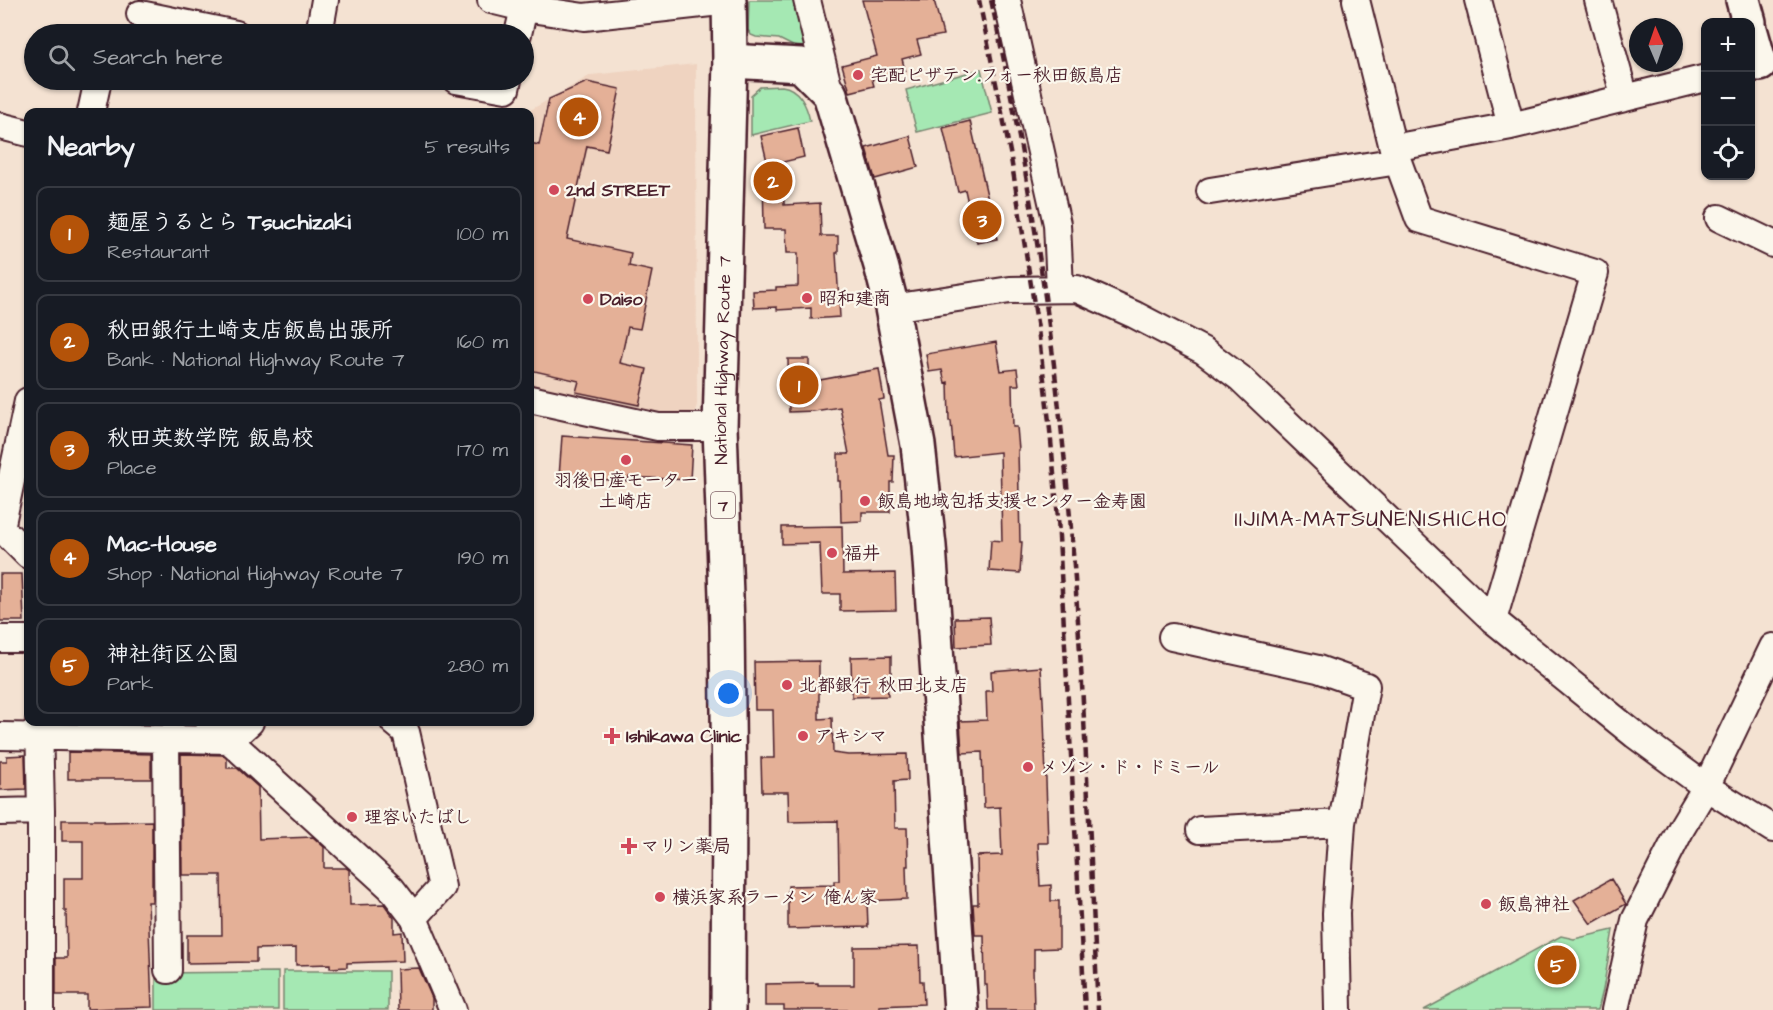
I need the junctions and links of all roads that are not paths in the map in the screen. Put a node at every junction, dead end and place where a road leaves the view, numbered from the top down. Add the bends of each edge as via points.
1 (325, 0) edge
2 (492, 0) edge
3 (807, 0) edge
4 (1007, 0) edge
5 (1356, 0) edge
6 (1478, 0) edge
7 (1598, 0) edge
8 (1743, 0) edge
9 (729, 1) edge
10 (525, 4) edge
11 (140, 14) dead end
12 (1748, 18) edge
13 (188, 24) edge
14 (321, 24) edge
15 (520, 24) edge
16 (1755, 45) edge
17 (730, 61) junction
18 (1761, 65) edge
19 (1701, 79) edge
20 (96, 90) edge
21 (830, 94) junction
22 (1625, 99) junction
23 (92, 108) edge
24 (0, 126) edge
25 (1511, 126) junction
26 (24, 132) edge
27 (1395, 154) junction
28 (1210, 191) dead end
29 (1719, 218) dead end
30 (1773, 244) edge
31 (1060, 288) junction
32 (892, 308) junction
33 (534, 400) edge
34 (24, 419) edge
35 (720, 427) junction
36 (0, 528) edge
37 (24, 551) edge
38 (1493, 620) junction
39 (1172, 637) dead end
40 (0, 639) edge
41 (24, 639) edge
42 (1773, 647) edge
43 (213, 726) edge
44 (245, 726) edge
45 (399, 726) edge
46 (39, 729) edge
47 (0, 736) edge
48 (166, 739) junction
49 (230, 741) junction
50 (1706, 787) junction
51 (41, 811) junction
52 (0, 812) edge
53 (1342, 823) junction
54 (1773, 829) edge
55 (1200, 830) dead end
56 (414, 918) junction
57 (168, 970) dead end
58 (41, 1010) edge
59 (453, 1010) edge
60 (728, 1010) edge
61 (961, 1010) edge
62 (1338, 1010) edge
63 (1615, 1010) edge

1 - 14 street
2 - 10 street
3 - 21 street
4 - 31 street via 1057,224
5 - 27 street
6 - 25 street
7 - 22 street
8 - 12 main road
9 - 10 street via 584,17
9 - 17 main road, National Highway Route 7 / 7
10 - 15 street
11 - 13 street
16 - 18 main road
17 - 21 main road via 801,65
17 - 35 main road, National Highway Route 7 / 7
19 - 22 street
20 - 23 street
21 - 32 main road
22 - 25 street
24 - 26 street
25 - 27 street
27 - 28 street
27 - 38 street via 1419,219 1595,273
29 - 30 street
31 - 32 street via 1010,290
31 - 38 street via 1077,289 1135,315 1204,351 1240,378
32 - 61 main road via 918,445 929,546
33 - 35 street via 658,427
34 - 36 street
35 - 60 main road, National Highway Route 7 / 7 via 727,625
36 - 37 street
38 - 50 street
39 - 53 street via 1318,669 1366,686
40 - 41 street
42 - 50 street
43 - 49 street
44 - 49 street
45 - 56 street via 406,732 442,887
46 - 47 street
46 - 48 street
46 - 51 street
48 - 49 street
48 - 57 street
49 - 56 street via 391,888
50 - 54 street
50 - 63 street via 1635,920
51 - 52 street
51 - 58 street
53 - 55 street
53 - 62 street via 1336,914
56 - 59 street

